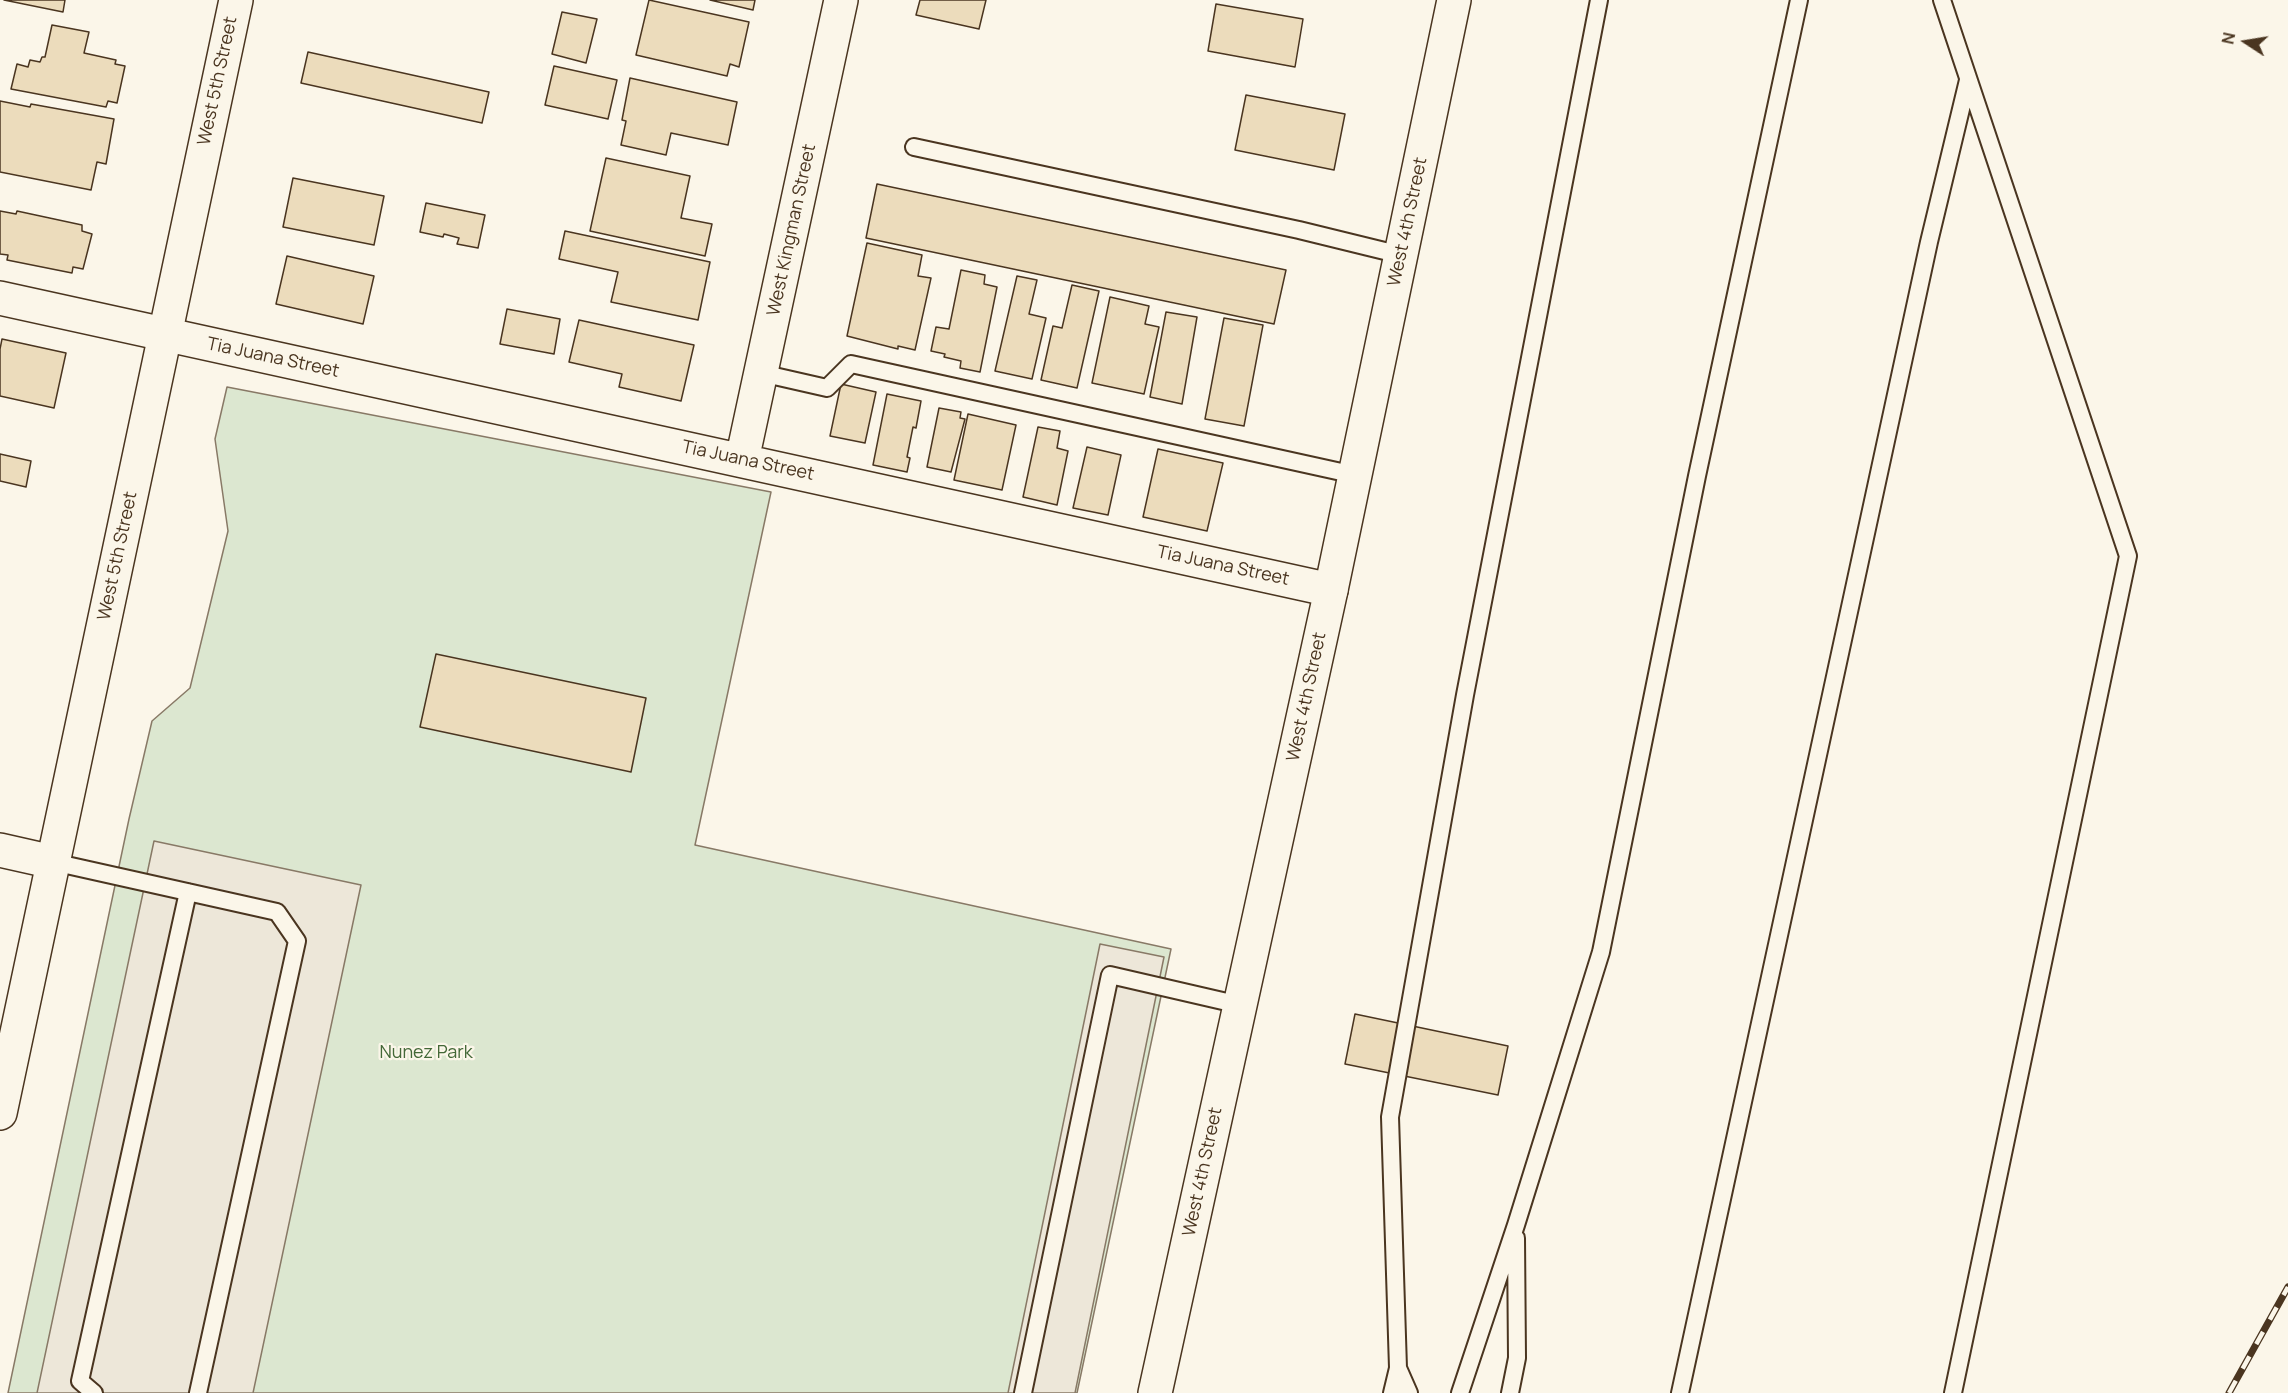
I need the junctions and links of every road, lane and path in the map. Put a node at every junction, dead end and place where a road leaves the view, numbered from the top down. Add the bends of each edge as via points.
1 (236, 0) edge
2 (842, 0) edge
3 (1455, 0) edge
4 (1599, 0) edge
5 (1799, 0) edge
6 (1942, 0) edge
7 (1968, 79) junction
8 (914, 147) dead end
9 (1401, 255) junction
10 (0, 298) edge
11 (165, 335) junction
12 (761, 373) junction
13 (742, 460) junction
14 (1355, 475) junction
15 (1331, 590) junction
16 (0, 850) edge
17 (53, 862) junction
18 (188, 892) junction
19 (1240, 1005) junction
20 (0, 1113) edge
21 (1516, 1225) junction
22 (1398, 1368) junction
23 (94, 1393) edge
24 (198, 1393) edge
25 (1023, 1393) edge
26 (1155, 1393) edge
27 (1392, 1393) edge
28 (1409, 1393) edge
29 (1460, 1393) edge
30 (1510, 1393) edge
31 (1680, 1393) edge
32 (1953, 1393) edge

1 - 11 street, West 5th Street
2 - 12 street, West Kingman Street
3 - 9 street, West 4th Street
4 - 22 lane via 1465,695 1390,1117
5 - 21 lane via 1601,951
6 - 7 lane
7 - 31 lane
7 - 32 lane via 2128,555
8 - 9 lane
9 - 14 street, West 4th Street
10 - 11 street, Tia Juana Street
11 - 13 street, Tia Juana Street
11 - 17 street, West 5th Street
12 - 13 street, West Kingman Street
12 - 14 lane via 827,388 851,364
13 - 15 street, Tia Juana Street
14 - 15 street, West 4th Street
15 - 19 street, West 4th Street
16 - 17 street
17 - 18 lane
17 - 20 street, West 5th Street
18 - 23 lane via 80,1381
18 - 24 lane via 277,912 297,941
19 - 25 lane via 1110,975
19 - 26 street, West 4th Street
21 - 29 lane
21 - 30 lane via 1517,1358
22 - 27 lane
22 - 28 lane

